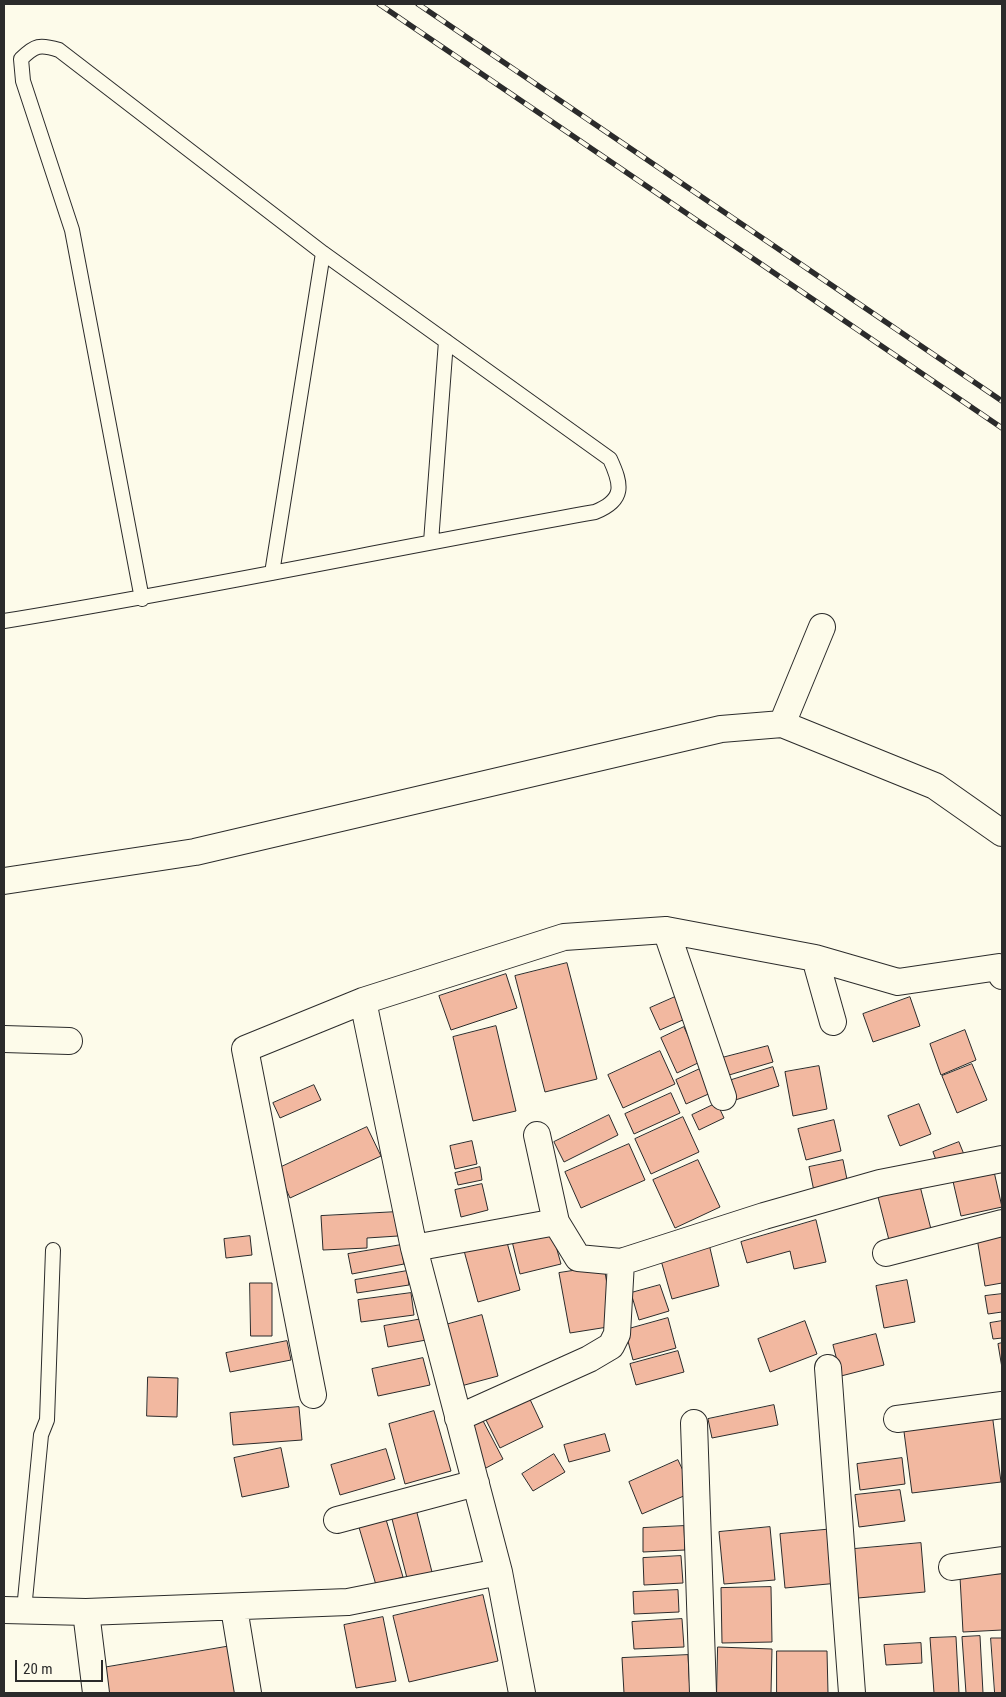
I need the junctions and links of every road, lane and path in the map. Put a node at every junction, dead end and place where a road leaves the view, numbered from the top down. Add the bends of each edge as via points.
1 (323, 253) junction
2 (446, 341) junction
3 (431, 542) junction
4 (272, 573) junction
5 (142, 599) junction
6 (4, 621) edge
7 (822, 627) dead end
8 (782, 724) junction
9 (1002, 833) edge
10 (4, 881) edge
11 (666, 930) junction
12 (815, 958) junction
13 (1002, 976) edge
14 (363, 1001) junction
15 (833, 1022) dead end
16 (4, 1039) edge
17 (69, 1041) dead end
18 (723, 1097) dead end
19 (537, 1135) dead end
20 (1002, 1159) edge
21 (556, 1222) junction
22 (1002, 1223) edge
23 (414, 1248) junction
24 (53, 1250) dead end
25 (886, 1253) dead end
26 (621, 1262) junction
27 (828, 1368) dead end
28 (313, 1395) dead end
29 (1002, 1405) edge
30 (458, 1418) junction
31 (897, 1420) dead end
32 (694, 1423) dead end
33 (476, 1484) junction
34 (337, 1520) dead end
35 (1002, 1560) edge
36 (952, 1567) dead end
37 (499, 1572) junction
38 (234, 1608) junction
39 (14, 1610) edge
40 (86, 1612) junction
41 (96, 1693) edge
42 (248, 1693) edge
43 (522, 1693) edge
44 (703, 1693) edge
45 (852, 1693) edge

1 - 2 lane
1 - 4 lane
1 - 5 lane via 59,50 43,45 21,58 24,81 72,230
2 - 3 lane
2 - 3 lane via 610,459 620,479 616,499 596,512
3 - 4 lane
4 - 5 lane
5 - 6 lane
7 - 8 street
8 - 9 street via 934,786
8 - 10 street via 721,729 195,852
11 - 12 street
11 - 14 street via 564,937
11 - 18 street
12 - 13 street via 898,982 999,966
12 - 15 street
14 - 23 street
14 - 28 street via 244,1049
16 - 17 street
19 - 21 street
20 - 26 street via 880,1183
21 - 23 street
21 - 26 street via 578,1258
22 - 25 street
23 - 30 street
24 - 39 lane via 47,1420 41,1435
26 - 30 street via 617,1334 611,1346
27 - 45 street
29 - 31 street
30 - 33 street
32 - 44 street
33 - 34 street
33 - 37 street
35 - 36 street
37 - 38 street via 348,1602
37 - 43 street
38 - 40 street
38 - 42 street
39 - 40 street
40 - 41 street

